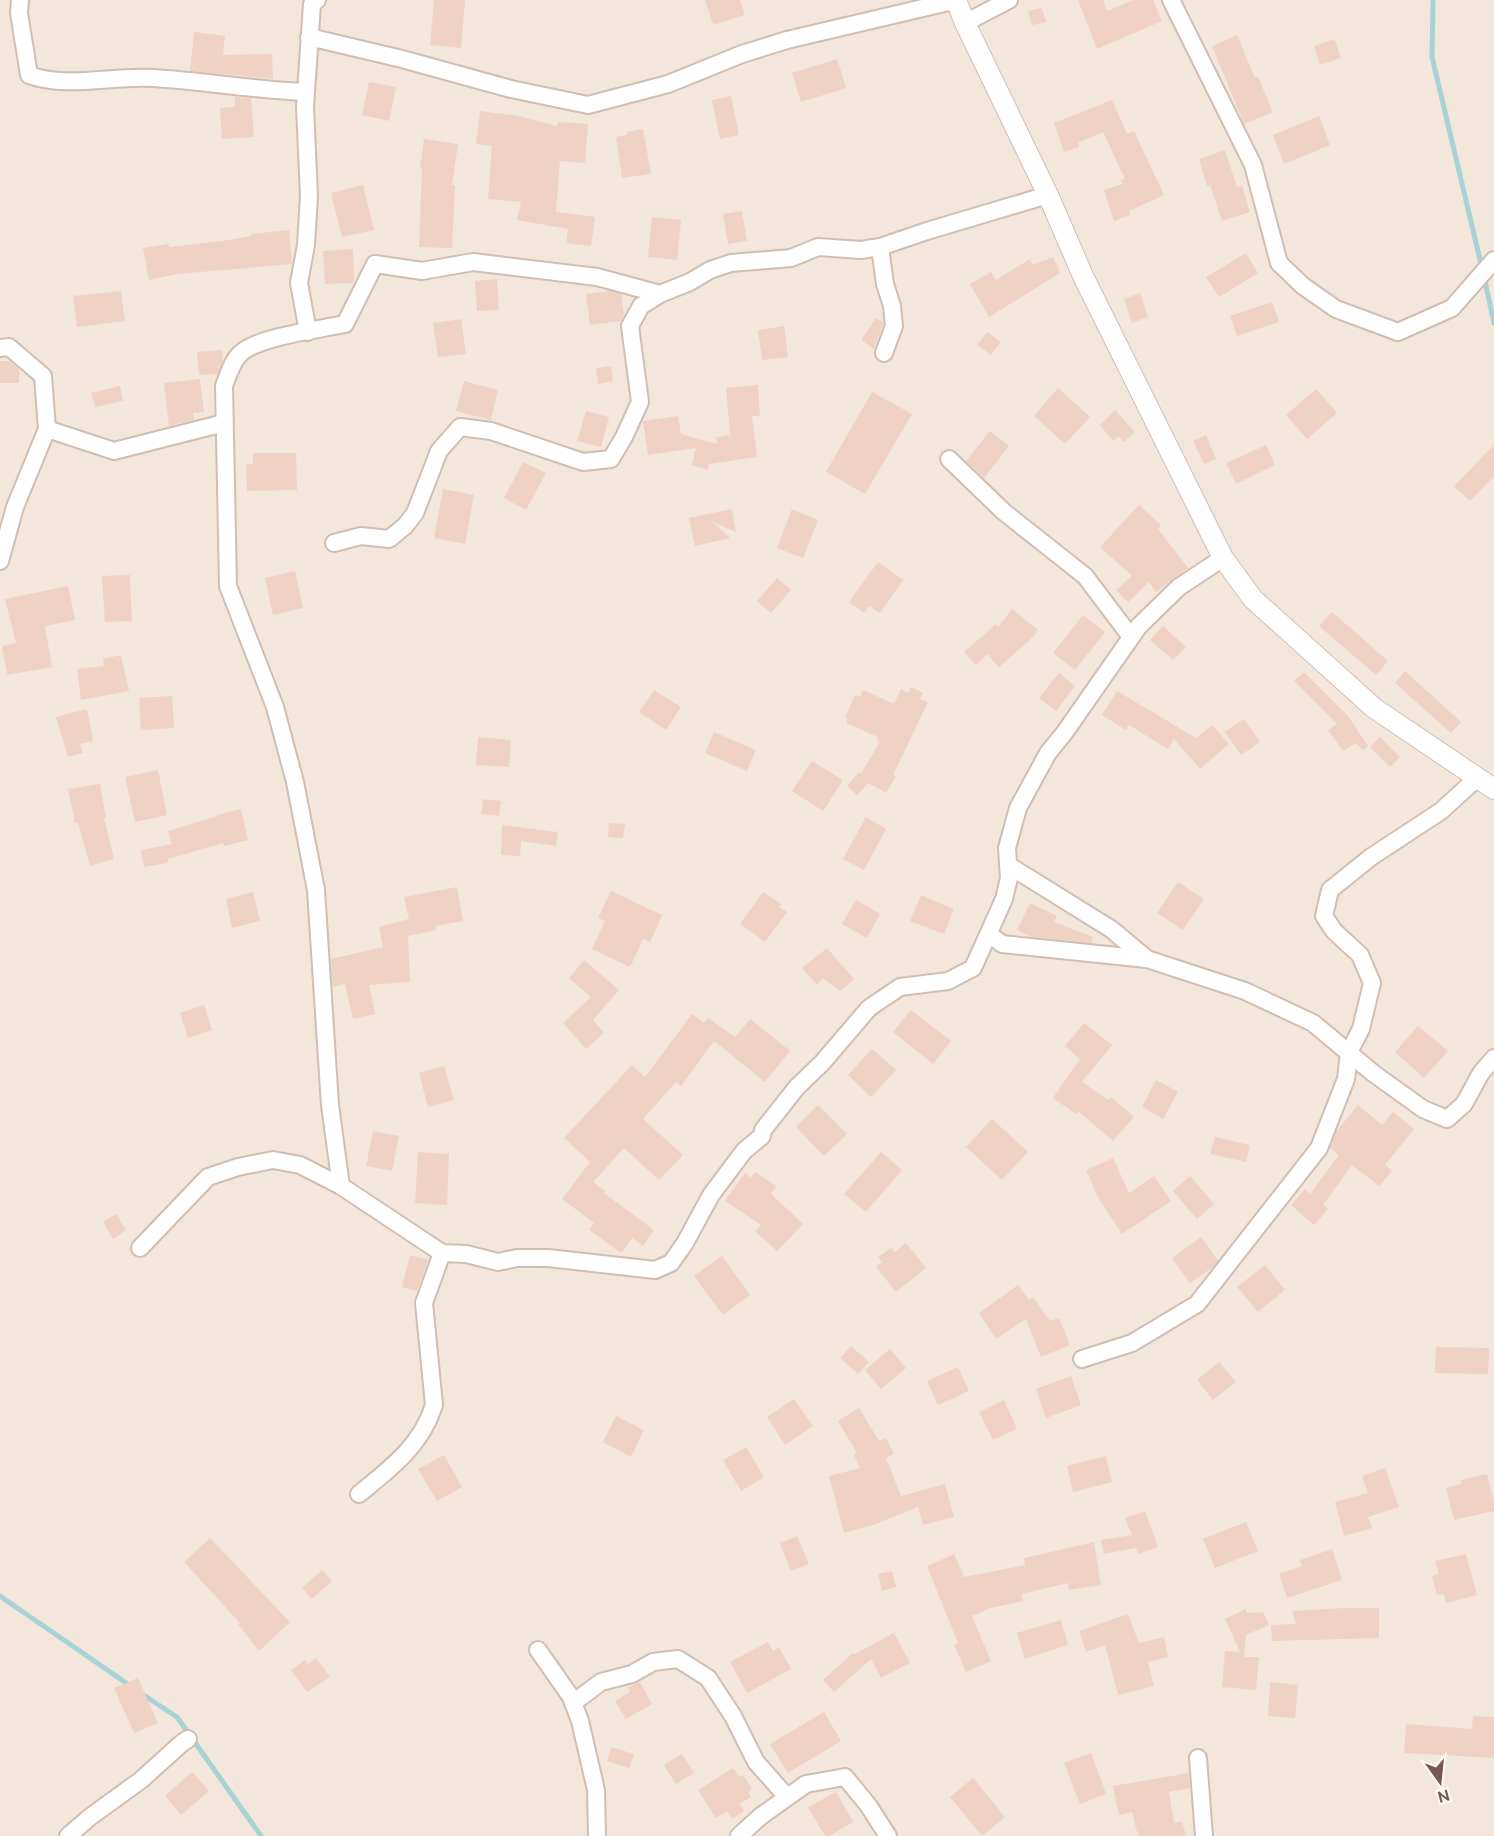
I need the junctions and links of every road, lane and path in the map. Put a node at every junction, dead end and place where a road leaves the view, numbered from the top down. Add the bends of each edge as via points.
1 (20, 0) edge
2 (317, 0) edge
3 (956, 0) edge
4 (1009, 0) edge
5 (1171, 0) edge
6 (965, 23) junction
7 (309, 38) junction
8 (305, 92) junction
9 (1048, 195) junction
10 (880, 247) junction
11 (1494, 260) edge
12 (660, 294) junction
13 (308, 332) junction
14 (0, 348) edge
15 (884, 353) dead end
16 (224, 423) junction
17 (47, 429) junction
18 (949, 459) dead end
19 (334, 543) dead end
20 (1223, 558) junction
21 (0, 561) edge
22 (1131, 637) junction
23 (1477, 778) junction
24 (1494, 789) edge
25 (1008, 866) junction
26 (989, 934) junction
27 (1147, 959) junction
28 (1349, 1052) junction
29 (1494, 1058) edge
30 (341, 1186) junction
31 (140, 1248) dead end
32 (442, 1253) junction
33 (1082, 1359) dead end
34 (359, 1494) dead end
35 (538, 1650) dead end
36 (573, 1703) junction
37 (189, 1739) dead end
38 (1198, 1758) dead end
39 (787, 1797) junction
40 (68, 1836) edge
41 (597, 1836) edge
42 (739, 1836) edge
43 (888, 1836) edge
44 (1204, 1836) edge

1 - 8 street via 30,75 41,79 150,77
2 - 7 street via 312,4
3 - 6 street
3 - 7 street via 787,40 668,84 588,105
4 - 6 street
5 - 11 street via 1253,165 1279,263 1303,286 1336,309 1398,332 1452,308
6 - 9 street
7 - 8 street
8 - 13 street via 309,196 299,283
9 - 10 street
9 - 20 street via 1084,278
10 - 12 street via 818,247 790,258 731,263
10 - 15 street via 894,326
12 - 13 street via 597,277 473,262 422,271 375,264 345,324
12 - 19 street via 641,306 630,326 640,402 611,459 583,462 491,431 460,427 439,452 415,513 405,526 389,539 361,536
13 - 16 street via 264,341 242,352 224,386
14 - 17 street via 9,347 43,376
16 - 17 street via 114,451
16 - 30 street via 228,586 274,707 295,782 316,890 330,1105
17 - 21 street via 15,507
18 - 22 street via 1004,512 1085,576
20 - 22 street via 1179,587
20 - 23 street via 1253,599 1374,708
22 - 25 street via 1047,753 1018,808 1007,848
23 - 24 street
23 - 28 street via 1441,811 1371,857 1330,890 1324,916 1360,955 1372,983 1361,1029
25 - 26 street via 1004,899
25 - 27 street via 1111,928
26 - 27 street via 1002,944
26 - 32 street via 974,968 948,981 900,987 869,1008 797,1087 762,1136 744,1151 711,1195 671,1263 655,1270 548,1258 498,1262
27 - 28 street via 1245,991 1313,1023
28 - 29 street via 1423,1109 1447,1119 1464,1104 1481,1072
28 - 33 street via 1346,1079 1319,1148 1197,1304 1132,1343
30 - 31 street via 300,1165 273,1160 238,1167 208,1177
30 - 32 street
32 - 34 street via 424,1303 434,1405 429,1421 397,1464
35 - 36 street
36 - 39 street via 601,1682 632,1674 653,1662 678,1659 708,1678 756,1762
36 - 41 street via 596,1790
37 - 40 street
38 - 44 street
39 - 42 street
39 - 43 street via 806,1784 845,1777

